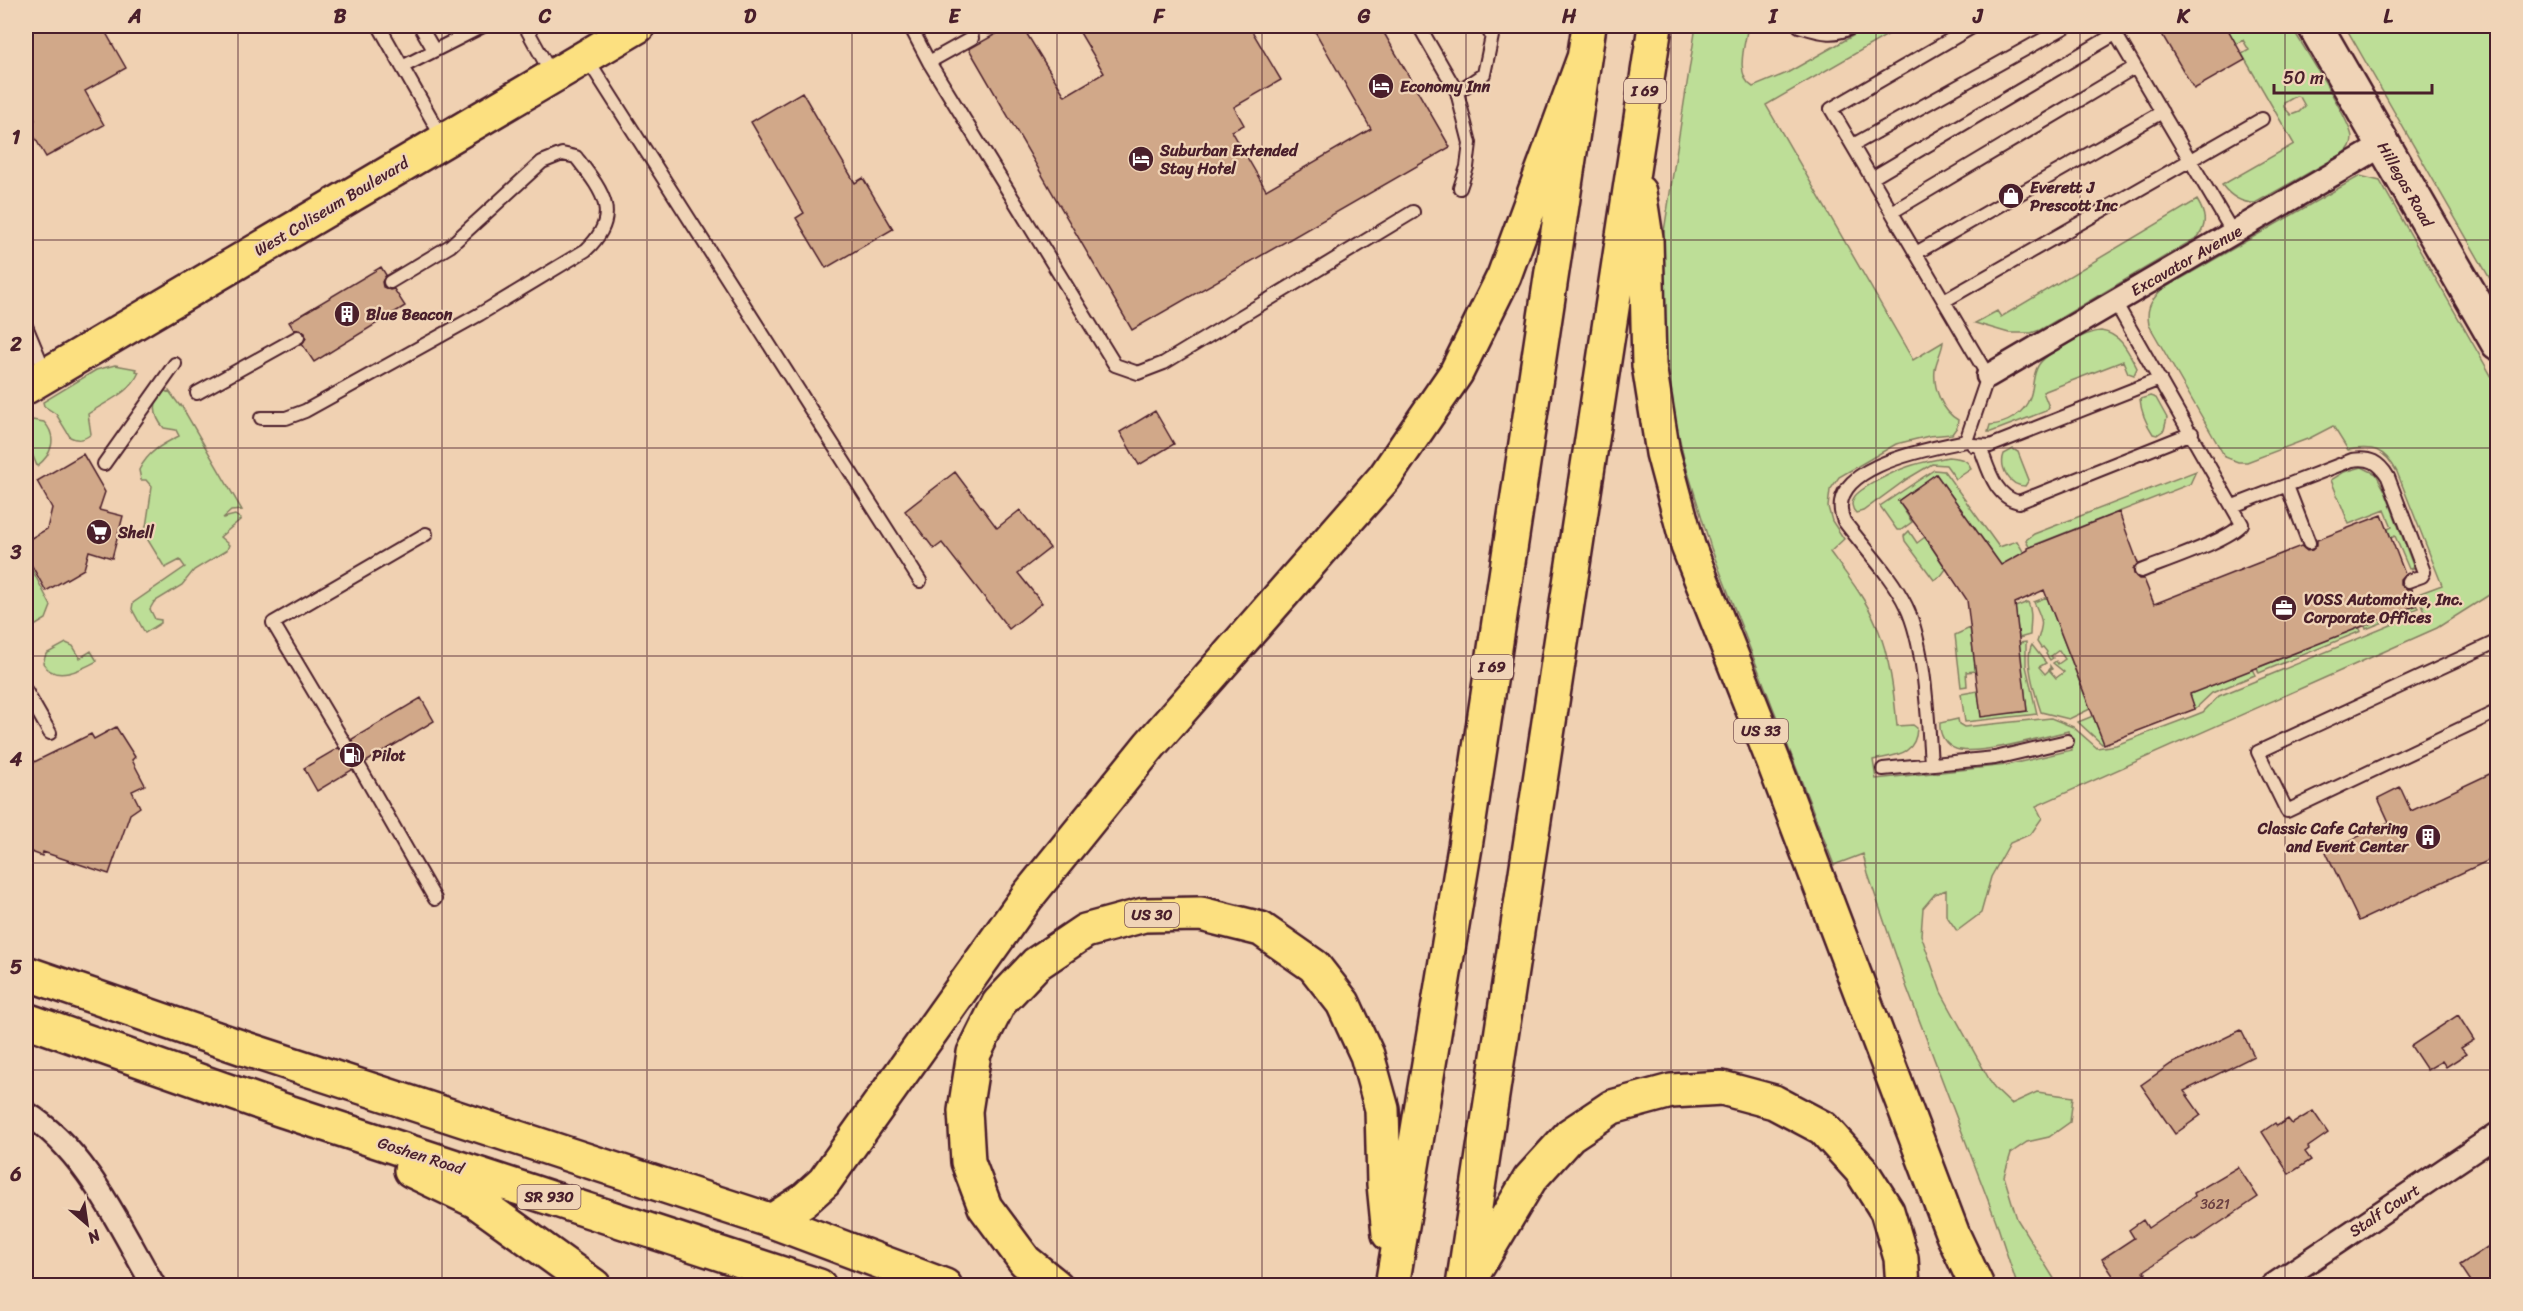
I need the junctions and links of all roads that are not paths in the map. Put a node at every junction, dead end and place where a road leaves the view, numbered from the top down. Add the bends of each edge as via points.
1 (379, 26) edge
2 (420, 26) edge
3 (483, 26) edge
4 (525, 26) edge
5 (638, 26) edge
6 (1419, 26) edge
7 (1485, 26) edge
8 (1589, 26) edge
9 (1655, 26) edge
10 (1799, 26) edge
11 (1856, 26) edge
12 (1974, 26) edge
13 (2067, 26) edge
14 (2315, 26) edge
15 (914, 27) edge
16 (2113, 30) edge
17 (972, 38) dead end
18 (434, 50) junction
19 (586, 56) junction
20 (1584, 58) junction
21 (929, 62) junction
22 (402, 67) junction
23 (2135, 67) junction
24 (553, 76) junction
25 (1457, 92) junction
26 (2162, 112) junction
27 (2262, 118) dead end
28 (444, 140) junction
29 (2384, 145) junction
30 (1853, 146) junction
31 (1634, 156) junction
32 (2190, 160) junction
33 (1872, 178) junction
34 (1460, 188) dead end
35 (1413, 212) dead end
36 (1892, 212) junction
37 (2233, 233) junction
38 (1916, 253) junction
39 (390, 282) dead end
40 (1944, 301) junction
41 (2115, 302) junction
42 (26, 326) edge
43 (298, 337) dead end
44 (2498, 344) edge
45 (175, 364) dead end
46 (1988, 376) junction
47 (2160, 380) junction
48 (36, 381) edge
49 (197, 393) dead end
50 (261, 417) dead end
51 (2192, 433) junction
52 (1966, 441) junction
53 (1980, 447) junction
54 (104, 464) dead end
55 (2287, 486) junction
56 (2233, 507) junction
57 (426, 534) dead end
58 (2309, 543) dead end
59 (2141, 571) dead end
60 (920, 581) dead end
61 (2408, 581) dead end
62 (2498, 640) edge
63 (26, 691) edge
64 (2498, 711) edge
65 (50, 733) dead end
66 (2067, 741) dead end
67 (345, 744) dead end
68 (1931, 764) junction
69 (358, 766) dead end
70 (1883, 769) dead end
71 (435, 899) dead end
72 (26, 973) edge
73 (26, 1020) edge
74 (279, 1109) junction
75 (26, 1113) edge
76 (2498, 1134) edge
77 (772, 1221) junction
78 (1393, 1280) edge
79 (154, 1286) edge
80 (594, 1286) edge
81 (819, 1286) edge
82 (945, 1286) edge
83 (1056, 1286) edge
84 (1464, 1286) edge
85 (1903, 1286) edge
86 (1977, 1286) edge
87 (2272, 1286) edge

1 - 22 lane
2 - 18 lane
3 - 18 lane
4 - 24 lane
5 - 19 main road, West Coliseum Boulevard
6 - 25 lane
7 - 25 lane via 1492,36 1484,74
8 - 20 main road, I 69
9 - 31 main road, I 69
10 - 11 lane via 1826,33 1840,33
12 - 30 lane via 1831,109
13 - 30 lane
14 - 29 main road, Hillegas Road
15 - 21 lane
16 - 23 lane
16 - 33 lane
17 - 21 lane
18 - 22 lane
19 - 24 main road, West Coliseum Boulevard
19 - 60 lane
20 - 77 main road via 1503,276 1456,373 1390,468 1150,744 1028,897 824,1182
20 - 78 main road, I 69 via 1465,848
21 - 35 lane via 1115,365 1138,373 1164,363
22 - 28 lane
23 - 26 lane
23 - 36 lane
24 - 28 main road, West Coliseum Boulevard
25 - 34 lane via 1470,143
26 - 32 lane
26 - 38 lane
27 - 32 lane
28 - 48 main road, West Coliseum Boulevard
29 - 37 street, Excavator Avenue
29 - 44 main road, Hillegas Road
30 - 33 lane
31 - 84 main road, I 69
31 - 86 main road, US 33 via 1646,238 1649,365 1663,453 1688,546 1953,1235
32 - 37 lane
32 - 40 lane
33 - 36 lane
36 - 38 lane
37 - 41 street, Excavator Avenue
38 - 40 lane
39 - 50 lane via 450,246 542,162 562,154 576,157 608,210 599,237 586,250 480,314 305,411 286,418
40 - 46 lane
41 - 46 street, Excavator Avenue
41 - 47 lane
42 - 48 lane
43 - 49 lane
45 - 54 lane
46 - 52 lane
47 - 51 lane
47 - 53 lane
51 - 53 lane via 2019,502 2009,500 1998,488
51 - 56 lane
52 - 53 lane
52 - 68 lane via 1896,457 1859,477 1840,499 1844,521 1899,593 1912,624
55 - 56 lane
55 - 58 lane
55 - 61 lane via 2352,460 2364,458 2381,466 2424,572
56 - 59 lane via 2242,524 2238,530
57 - 67 lane via 273,623
62 - 64 lane via 2258,752 2287,811
63 - 65 lane
66 - 68 lane via 2020,753
68 - 70 lane
69 - 71 lane
72 - 77 main road
73 - 74 main road, Goshen Road / SR 930
74 - 80 main road via 476,1201
74 - 81 main road, Goshen Road / SR 930
75 - 79 street via 74,1156
76 - 87 street, Stalf Court
77 - 82 main road
78 - 83 main road, US 30 via 1382,1109 1367,1055 1343,1003 1314,966 1262,929 1202,914 1144,915 1085,931 1036,964 999,1003 974,1053 965,1111 968,1162 985,1208 1025,1261
84 - 85 main road via 1530,1179 1570,1135 1612,1107 1671,1091 1722,1088 1774,1102 1823,1128 1846,1153 1887,1211

